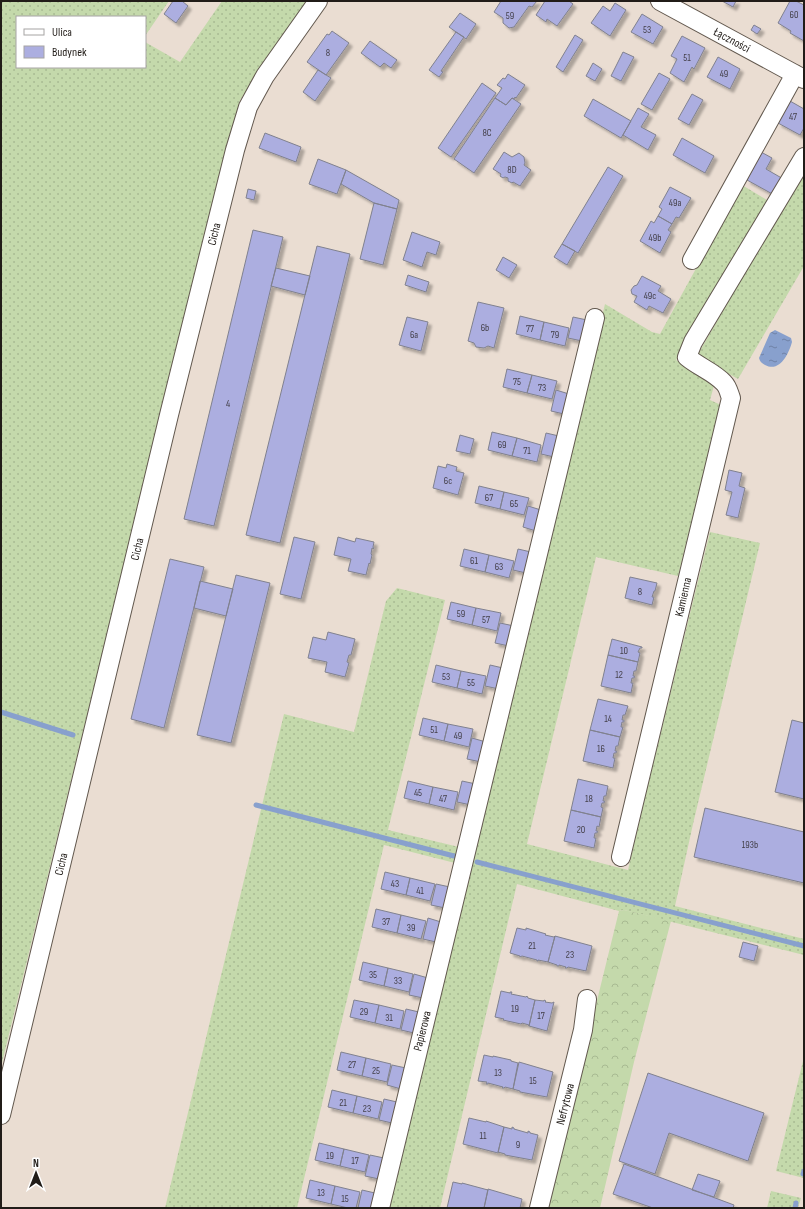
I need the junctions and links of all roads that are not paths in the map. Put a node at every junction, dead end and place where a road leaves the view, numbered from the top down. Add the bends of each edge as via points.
1 (318, 1) edge
2 (660, 1) edge
3 (800, 76) edge
4 (804, 157) edge
5 (692, 260) dead end
6 (595, 318) dead end
7 (621, 857) dead end
8 (588, 999) dead end
9 (1, 1115) edge
10 (380, 1208) edge
11 (539, 1208) edge

1 - 9 street, Cicha via 262,82 248,107 235,150
2 - 3 street, Łączności
3 - 5 street
4 - 7 street, Kamienna via 693,342 687,357 726,384 731,398
6 - 10 street, Papierowa
8 - 11 street, Nefrytowa via 583,1030

